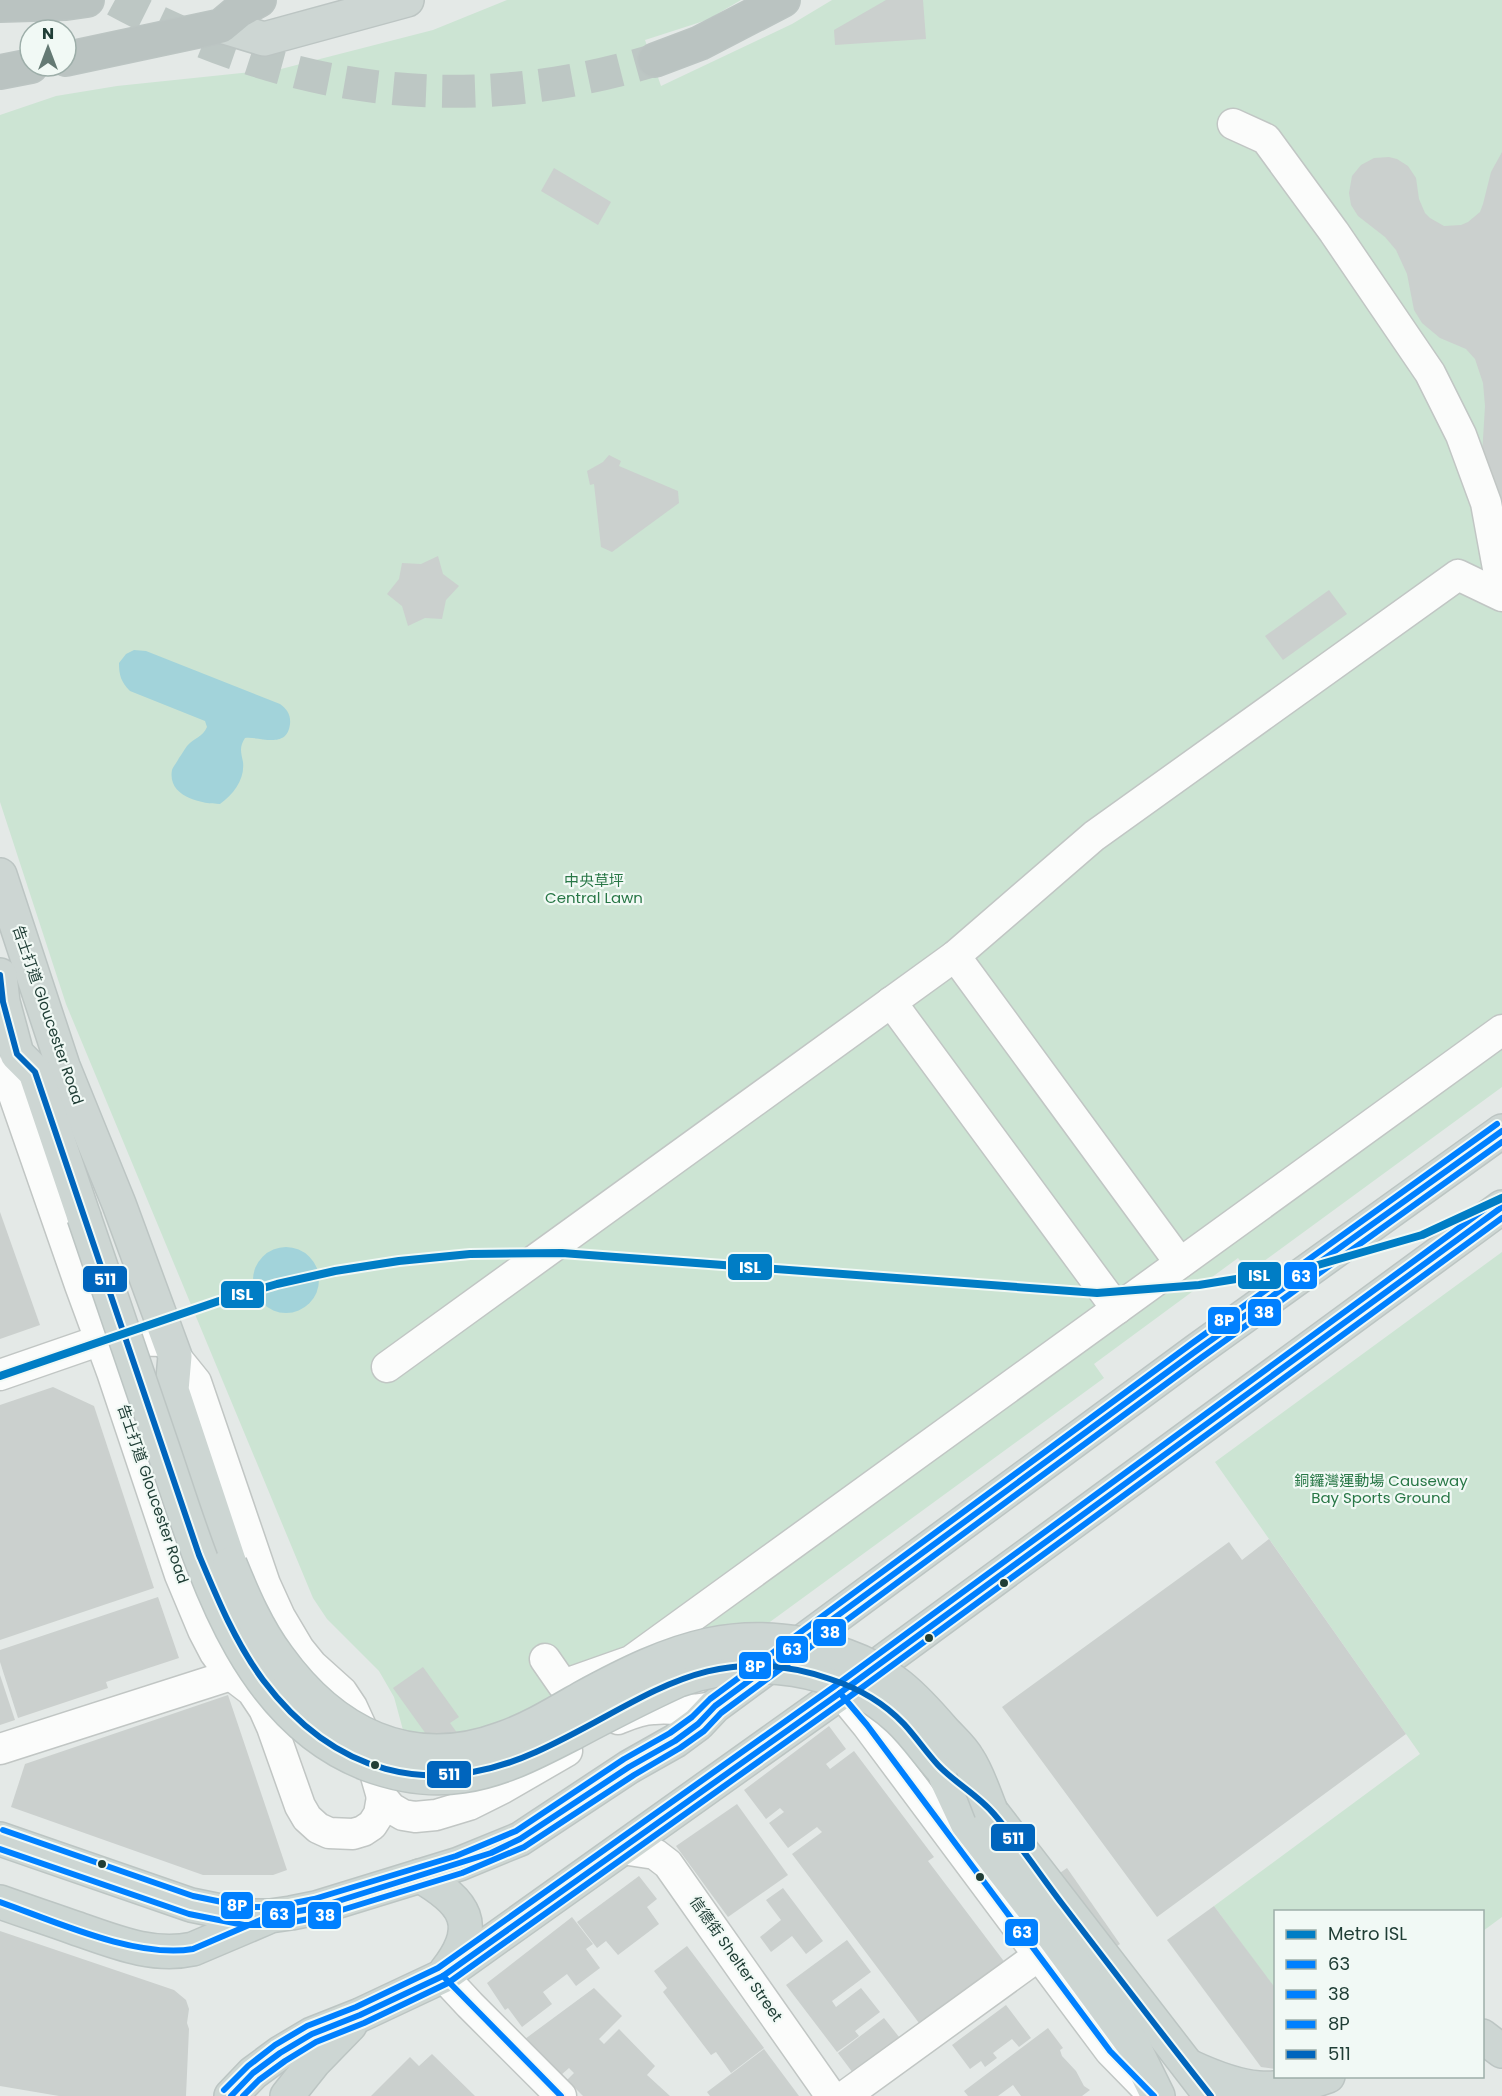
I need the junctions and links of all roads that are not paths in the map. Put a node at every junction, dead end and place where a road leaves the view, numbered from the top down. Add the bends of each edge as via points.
1 (87, 0) edge
2 (258, 0) edge
3 (407, 0) edge
4 (783, 0) edge
5 (0, 5) edge
6 (221, 26) junction
7 (78, 56) edge
8 (655, 60) tunnel mouth
9 (18, 69) edge
10 (0, 72) edge
11 (1233, 124) dead end
12 (1501, 595) edge
13 (0, 875) edge
14 (955, 956) junction
15 (1, 992) edge
16 (891, 1002) junction
17 (1502, 1030) edge
18 (26, 1063) junction
19 (1502, 1131) edge
20 (1502, 1207) edge
21 (1180, 1263) junction
22 (1117, 1309) junction
23 (100, 1340) junction
24 (172, 1348) junction
25 (387, 1367) dead end
26 (0, 1375) edge
27 (806, 1639) junction
28 (545, 1659) dead end
29 (242, 1673) junction
30 (840, 1693) junction
31 (715, 1706) junction
32 (0, 1749) edge
33 (941, 1768) junction
34 (382, 1797) junction
35 (992, 1811) junction
36 (0, 1839) edge
37 (622, 1849) junction
38 (420, 1875) junction
39 (0, 1902) edge
40 (270, 1916) junction
41 (1038, 1956) junction
42 (443, 1976) junction
43 (360, 2015) junction
44 (1484, 2038) edge
45 (1502, 2051) edge
46 (1186, 2065) junction
47 (1323, 2078) edge
48 (1351, 2078) edge
49 (231, 2096) edge
50 (287, 2096) edge
51 (561, 2096) edge
52 (831, 2096) edge
53 (845, 2096) edge
54 (1154, 2096) edge
55 (1158, 2096) edge
56 (1211, 2096) edge
57 (1335, 2096) edge

1 - 5 highway
2 - 6 highway
3 - 6 main road via 264,39
4 - 8 highway via 700,43
6 - 7 highway
9 - 10 highway
11 - 12 street via 1266,140 1430,373 1461,435 1486,503
12 - 14 street via 1458,575 1094,836
13 - 24 main road, 告士打道 Gloucester Road via 63,1066
14 - 16 street
14 - 21 street
15 - 18 main road, 告士打道 Gloucester Road
16 - 22 street
16 - 25 street
17 - 21 street
18 - 23 street, 告士打道 Gloucester Road via 9,1080
18 - 33 main road, 告士打道 Gloucester Road, bridge via 84,1217 199,1555 225,1616 250,1662 276,1696 298,1721 332,1748 380,1769 409,1776 436,1778 481,1773 521,1759 679,1680 724,1667 766,1666 823,1677 866,1695 900,1719
19 - 27 main road
20 - 30 main road
21 - 22 street
22 - 28 street via 631,1661 563,1685
23 - 24 street
23 - 26 street
23 - 29 street, 告士打道 Gloucester Road via 190,1602 215,1653
24 - 34 street, 告士打道 Gloucester Road via 196,1382 265,1584 280,1617 317,1677 342,1692 352,1707
24 - 35 main road, 告士打道 Gloucester Road, bridge via 172,1390 230,1564 258,1626 313,1699 364,1734 413,1750 435,1752 478,1746 520,1732 673,1654 748,1638 803,1642 849,1657 888,1676 918,1700 968,1758
27 - 30 street
27 - 31 main road
29 - 32 street
29 - 34 street, 告士打道 Gloucester Road via 272,1727 300,1806 318,1828 340,1835 363,1831 379,1814
30 - 37 main road
30 - 41 street
31 - 34 street via 691,1711 656,1708 627,1715 503,1788 436,1815 403,1815
31 - 38 main road via 675,1741 520,1839
33 - 35 main road, bridge
33 - 55 main road via 967,1823 1132,2043
35 - 46 main road
36 - 40 main road via 191,1905 245,1916
37 - 42 main road
37 - 52 street, 信德街 Shelter Street via 655,1854 668,1864
38 - 40 main road via 316,1908
38 - 42 main road via 452,1896 464,1915 465,1936 458,1956
39 - 40 main road via 118,1943 162,1952 193,1949
41 - 53 street
41 - 54 street via 1110,2051
42 - 43 main road
42 - 51 street
43 - 49 main road via 312,2034 280,2053
43 - 50 main road
44 - 45 main road
46 - 47 main road via 1228,2085 1255,2091 1287,2091
46 - 56 main road
48 - 57 main road

